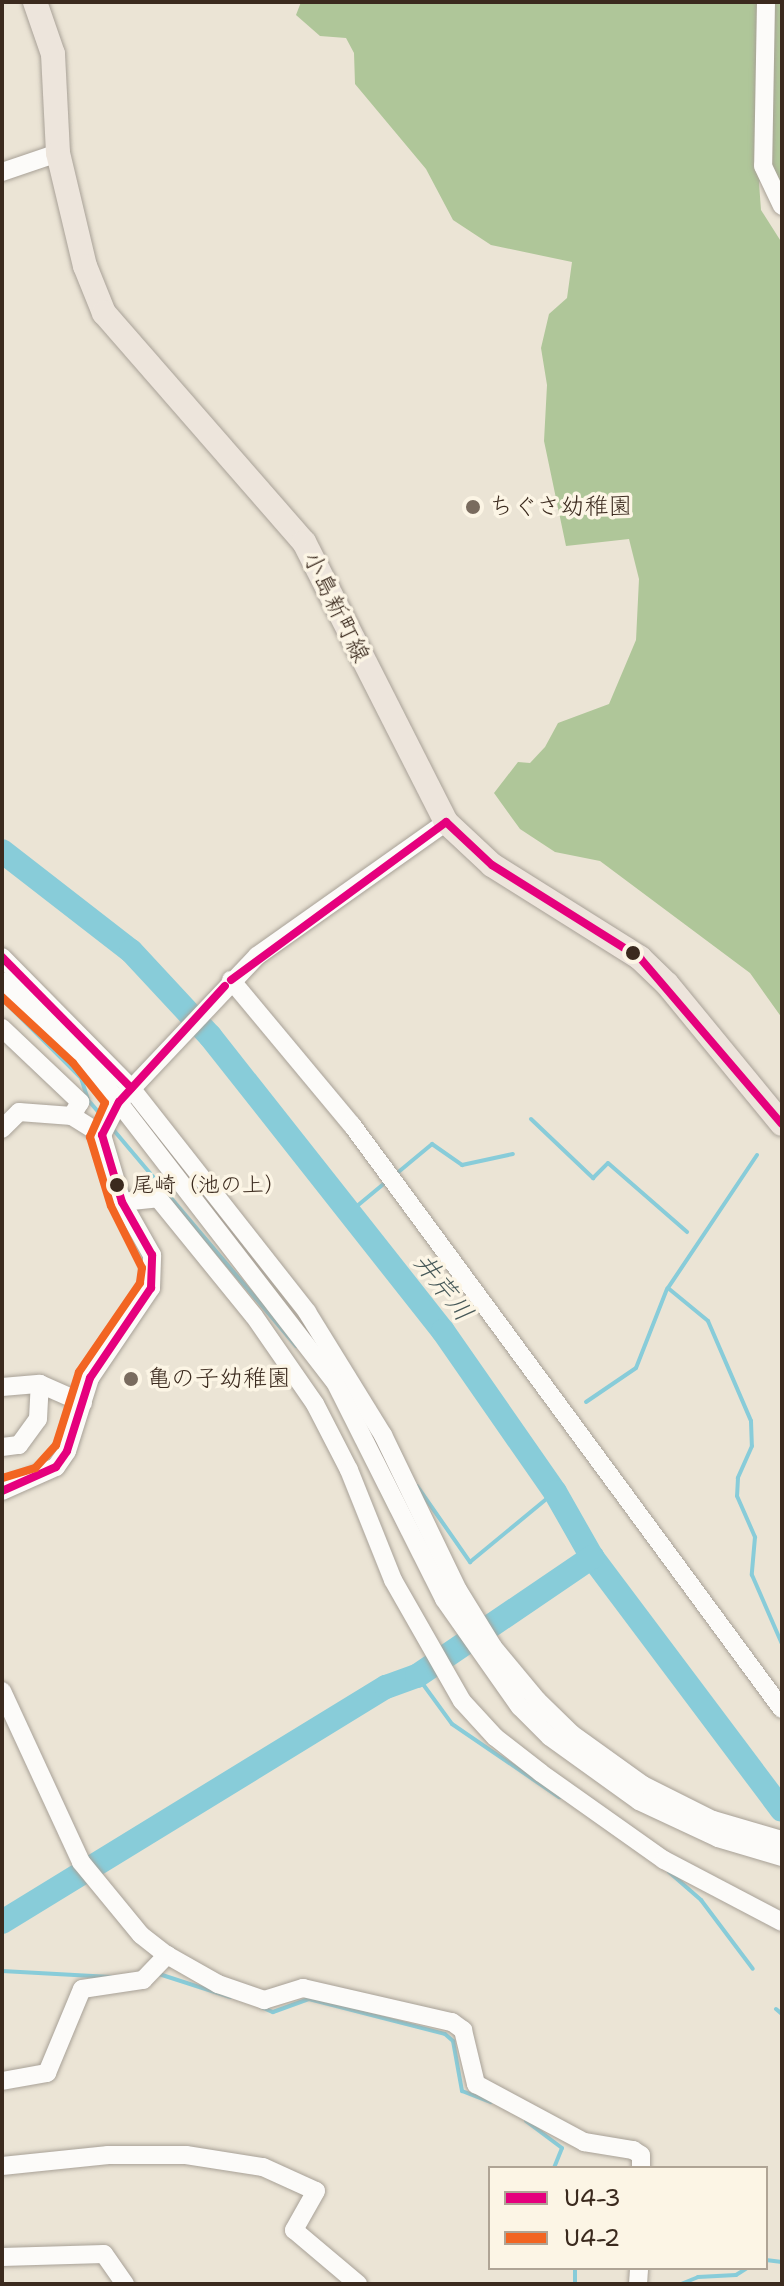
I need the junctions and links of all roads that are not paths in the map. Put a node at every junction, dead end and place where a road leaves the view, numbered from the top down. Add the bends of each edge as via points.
1 (35, 2) edge
2 (766, 2) edge
3 (58, 153) junction
4 (2, 172) edge
5 (782, 206) edge
6 (446, 822) junction
7 (2, 957) edge
8 (2, 981) edge
9 (228, 983) junction
10 (2, 1028) edge
11 (125, 1095) junction
12 (72, 1116) junction
13 (782, 1124) edge
14 (2, 1129) edge
15 (102, 1135) junction
16 (122, 1202) junction
17 (40, 1384) junction
18 (2, 1387) edge
19 (83, 1403) junction
20 (2, 1447) edge
21 (2, 1491) edge
22 (486, 1651) junction
23 (2, 1691) edge
24 (782, 1709) edge
25 (782, 1840) edge
26 (782, 1857) edge
27 (782, 1922) edge
28 (167, 1955) junction
29 (2, 2081) edge
30 (2, 2166) edge
31 (641, 2166) edge
32 (2, 2257) edge
33 (22, 2258) junction
34 (2, 2264) edge
35 (125, 2284) edge
36 (358, 2284) edge

1 - 3 main road, 小島新町線 via 55,67
2 - 5 street via 763,166
3 - 4 street
3 - 6 main road, 小島新町線 via 85,266 104,313 304,542
6 - 9 street via 257,956
6 - 13 main road, 小島新町線 via 492,865 640,958
7 - 11 street via 73,1024
8 - 11 street
9 - 11 street
9 - 24 street via 371,1150
10 - 12 street via 80,1102
11 - 15 street
11 - 22 street via 335,1382
12 - 14 street via 19,1112
12 - 15 street
15 - 16 street
16 - 19 street via 155,1266 151,1288 90,1378
16 - 27 street via 158,1198 254,1316 315,1404 427,1644 462,1701 495,1737 664,1860
17 - 18 street
17 - 19 street
17 - 20 street via 38,1419 19,1445
19 - 21 street via 56,1467
22 - 25 street via 572,1734 643,1785 713,1820
22 - 26 street via 550,1737 639,1801 718,1838
23 - 28 street via 81,1862 141,1935
28 - 29 street via 143,1980 82,1989 47,2073
28 - 31 street via 218,1984 264,2000 303,1988 452,2022 463,2030 476,2084 584,2142 633,2150 641,2155
30 - 36 street via 186,2155 263,2167 316,2191 294,2230
32 - 33 street
33 - 34 street
33 - 35 street via 104,2254

